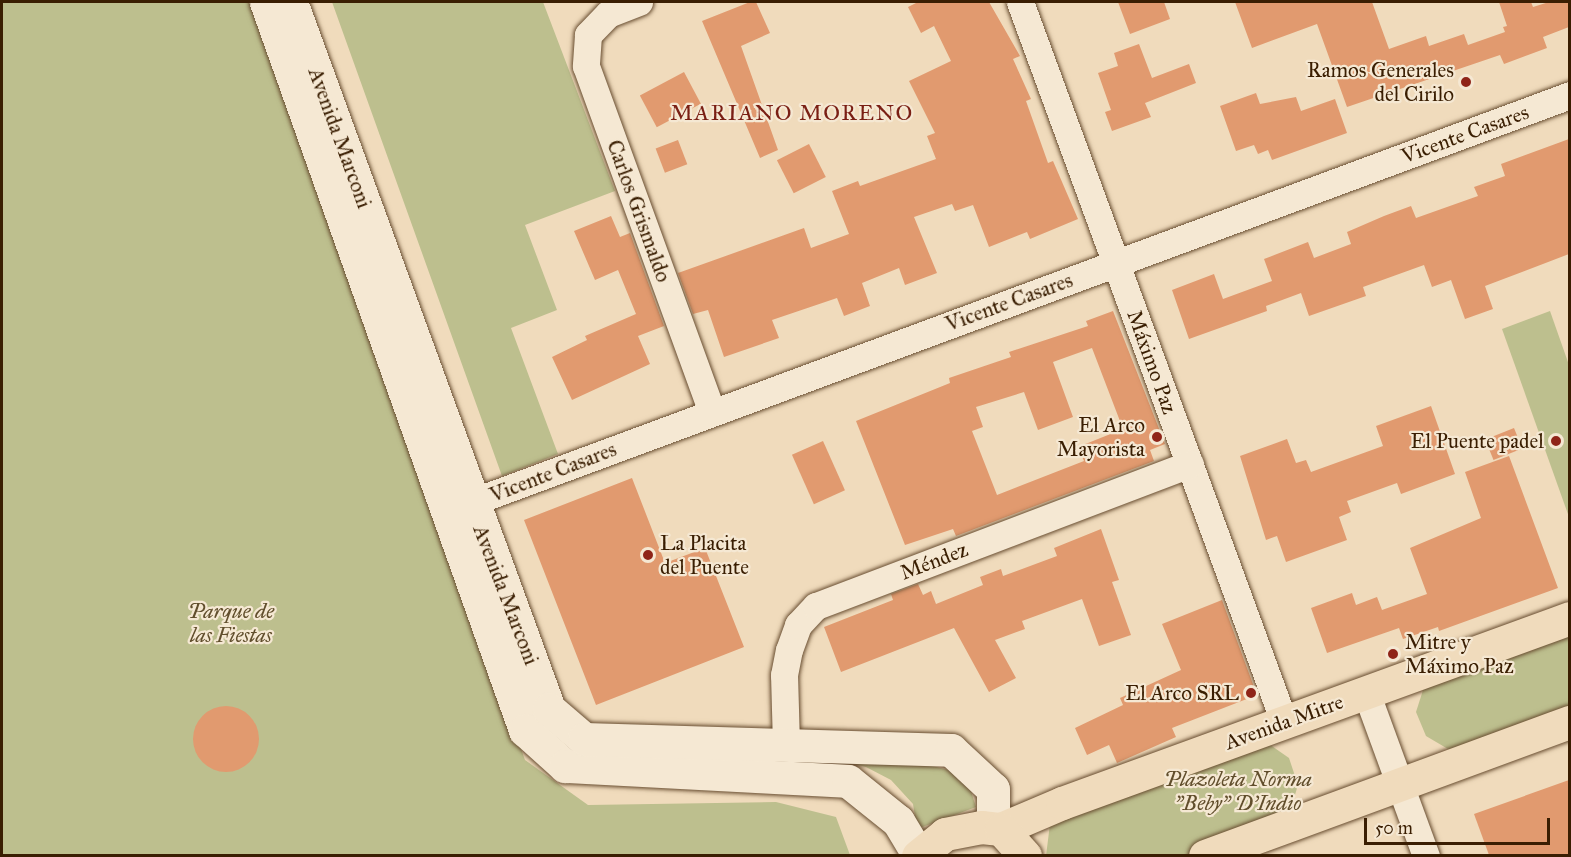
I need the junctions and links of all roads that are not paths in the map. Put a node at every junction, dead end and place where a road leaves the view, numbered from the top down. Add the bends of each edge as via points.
1 (266, 2) edge
2 (291, 2) edge
3 (639, 2) edge
4 (1020, 2) edge
5 (1569, 95) edge
6 (1116, 263) junction
7 (712, 412) junction
8 (1190, 464) junction
9 (460, 507) junction
10 (1569, 618) edge
11 (1366, 692) junction
12 (1284, 722) junction
13 (1569, 722) edge
14 (786, 745) junction
15 (1400, 784) junction
16 (997, 829) junction
17 (918, 855) edge
18 (1025, 855) edge
19 (1205, 855) edge
20 (1426, 855) edge

1 - 9 main road, Avenida Marconi
2 - 9 main road, Avenida Marconi
3 - 7 street, Carlos Grismaldo via 608,14 588,35 586,66
4 - 6 street, Máximo Paz
5 - 6 street, Vicente Casares
6 - 7 street, Vicente Casares
6 - 8 street, Máximo Paz
7 - 9 street, Vicente Casares
8 - 12 street, Máximo Paz
8 - 14 street, Méndez via 816,606 798,625 787,658
9 - 14 main road, Avenida Marconi via 549,709 584,739
9 - 17 main road, Avenida Marconi via 525,730 566,766 848,781 898,821
10 - 11 main road, Avenida Mitre
11 - 12 main road, Avenida Mitre
11 - 15 street
12 - 16 main road, Avenida Mitre
13 - 15 main road
14 - 16 main road, Avenida Marconi via 951,750 993,789
15 - 19 main road
15 - 20 street
16 - 17 main road, Avenida Mitre via 945,834
16 - 18 main road

